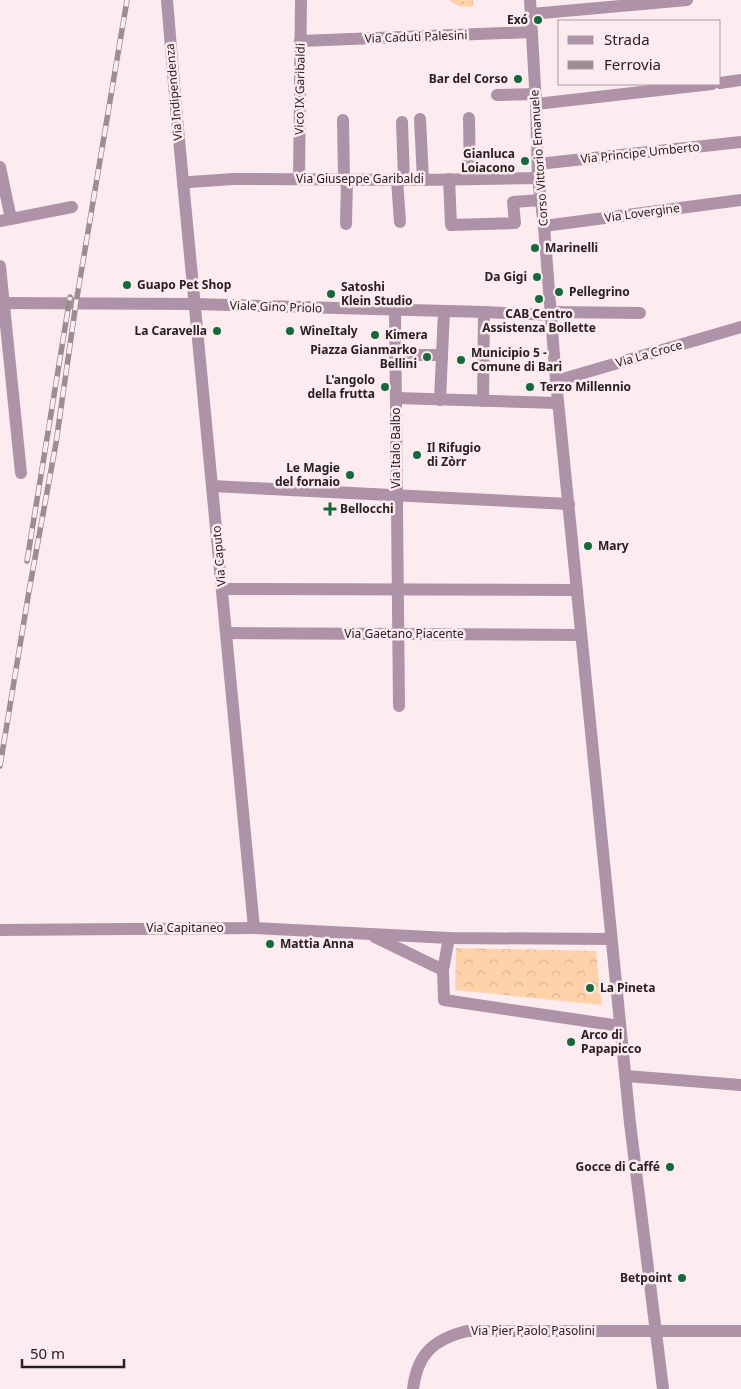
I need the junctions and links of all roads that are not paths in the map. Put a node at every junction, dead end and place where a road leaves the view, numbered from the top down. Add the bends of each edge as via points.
1 (167, 0) edge
2 (301, 0) edge
3 (530, 0) edge
4 (687, 0) edge
5 (531, 14) junction
6 (532, 32) junction
7 (300, 42) junction
8 (741, 80) edge
9 (721, 83) edge
10 (700, 85) edge
11 (497, 95) dead end
12 (536, 99) junction
13 (469, 118) dead end
14 (420, 119) dead end
15 (343, 120) dead end
16 (402, 122) dead end
17 (741, 142) edge
18 (538, 164) junction
19 (0, 167) edge
20 (538, 178) junction
21 (299, 179) junction
22 (345, 179) junction
23 (470, 179) junction
24 (400, 180) junction
25 (423, 180) junction
26 (449, 180) junction
27 (183, 184) junction
28 (541, 200) junction
29 (741, 200) edge
30 (72, 207) dead end
31 (6, 220) edge
32 (400, 222) dead end
33 (346, 224) dead end
34 (544, 226) junction
35 (0, 266) edge
36 (2, 303) edge
37 (195, 304) junction
38 (395, 310) junction
39 (444, 311) junction
40 (484, 312) junction
41 (551, 313) junction
42 (640, 313) dead end
43 (741, 327) edge
44 (395, 355) junction
45 (442, 355) junction
46 (556, 381) junction
47 (396, 398) junction
48 (440, 400) junction
49 (483, 401) junction
50 (558, 403) junction
51 (21, 473) dead end
52 (212, 486) junction
53 (396, 495) junction
54 (569, 504) junction
55 (222, 589) junction
56 (397, 589) junction
57 (577, 590) junction
58 (226, 633) junction
59 (398, 634) junction
60 (581, 635) junction
61 (399, 706) dead end
62 (254, 928) junction
63 (0, 930) edge
64 (371, 935) junction
65 (449, 938) junction
66 (611, 939) junction
67 (443, 970) junction
68 (620, 1026) junction
69 (626, 1076) junction
70 (741, 1085) edge
71 (656, 1331) junction
72 (741, 1331) edge
73 (413, 1389) edge
74 (662, 1389) edge

1 - 27 street, Via Indipendenza
2 - 7 street, Vico IX Garibaldi
3 - 5 street, Corso Vittorio Emanuele
4 - 5 street
5 - 6 street, Corso Vittorio Emanuele
6 - 7 street, Via Caduti Palesini
6 - 12 street, Corso Vittorio Emanuele
7 - 21 street, Vico IX Garibaldi
8 - 9 street
10 - 12 street
11 - 12 street
12 - 18 street, Corso Vittorio Emanuele
13 - 23 street
14 - 25 street
15 - 22 street
16 - 24 street
17 - 18 street, Via Principe Umberto
18 - 20 street, Corso Vittorio Emanuele
19 - 31 street via 8,206
20 - 23 street, Via Giuseppe Garibaldi
20 - 28 street, Corso Vittorio Emanuele
21 - 22 street, Via Giuseppe Garibaldi
21 - 27 street, Via Giuseppe Garibaldi via 233,179
22 - 24 street, Via Giuseppe Garibaldi
22 - 33 street
23 - 26 street, Via Giuseppe Garibaldi
24 - 25 street, Via Giuseppe Garibaldi
24 - 32 street
25 - 26 street, Via Giuseppe Garibaldi
26 - 28 street via 451,225 515,223 514,202
27 - 37 street, Via Caputo
28 - 34 street, Corso Vittorio Emanuele
29 - 34 street, Via Lovergine
30 - 31 street
34 - 41 street, Corso Vittorio Emanuele
35 - 36 street
36 - 37 street, Viale Gino Priolo
36 - 51 street
37 - 38 street, Viale Gino Priolo
37 - 52 street, Via Caputo
38 - 39 street, Viale Gino Priolo
38 - 44 street, Via Italo Balbo
39 - 40 street, Viale Gino Priolo
39 - 45 street
40 - 41 street, Viale Gino Priolo
40 - 49 street
41 - 42 street, Viale Gino Priolo
41 - 46 street, Corso Vittorio Emanuele
43 - 46 street, Via La Croce
44 - 45 street
44 - 47 street, Via Italo Balbo
45 - 48 street
46 - 50 street, Corso Vittorio Emanuele
47 - 48 street
47 - 53 street, Via Italo Balbo
48 - 49 street
49 - 50 street
50 - 54 street, Corso Vittorio Emanuele
52 - 53 street
52 - 55 street, Via Caputo
53 - 54 street
53 - 56 street, Via Italo Balbo
54 - 57 street, Corso Vittorio Emanuele
55 - 56 street
55 - 58 street, Via Caputo
56 - 57 street
56 - 59 street, Via Italo Balbo
57 - 60 street, Corso Vittorio Emanuele
58 - 59 street, Via Gaetano Piacente
58 - 62 street, Via Caputo
59 - 60 street, Via Gaetano Piacente
59 - 61 street, Via Italo Balbo
60 - 66 street, Corso Vittorio Emanuele
62 - 63 street, Via Capitaneo
62 - 64 street, Via Capitaneo
64 - 65 street, Via Capitaneo
64 - 67 street
65 - 66 street, Via Capitaneo
65 - 67 street
66 - 68 street, Corso Vittorio Emanuele
67 - 68 street via 444,1000
68 - 69 street, Corso Vittorio Emanuele
69 - 70 street
69 - 71 street, Corso Vittorio Emanuele
71 - 72 street, Via Pier Paolo Pasolini
71 - 73 street, Via Pier Paolo Pasolini via 479,1330 450,1335 434,1344 422,1358
71 - 74 street, Corso Vittorio Emanuele

